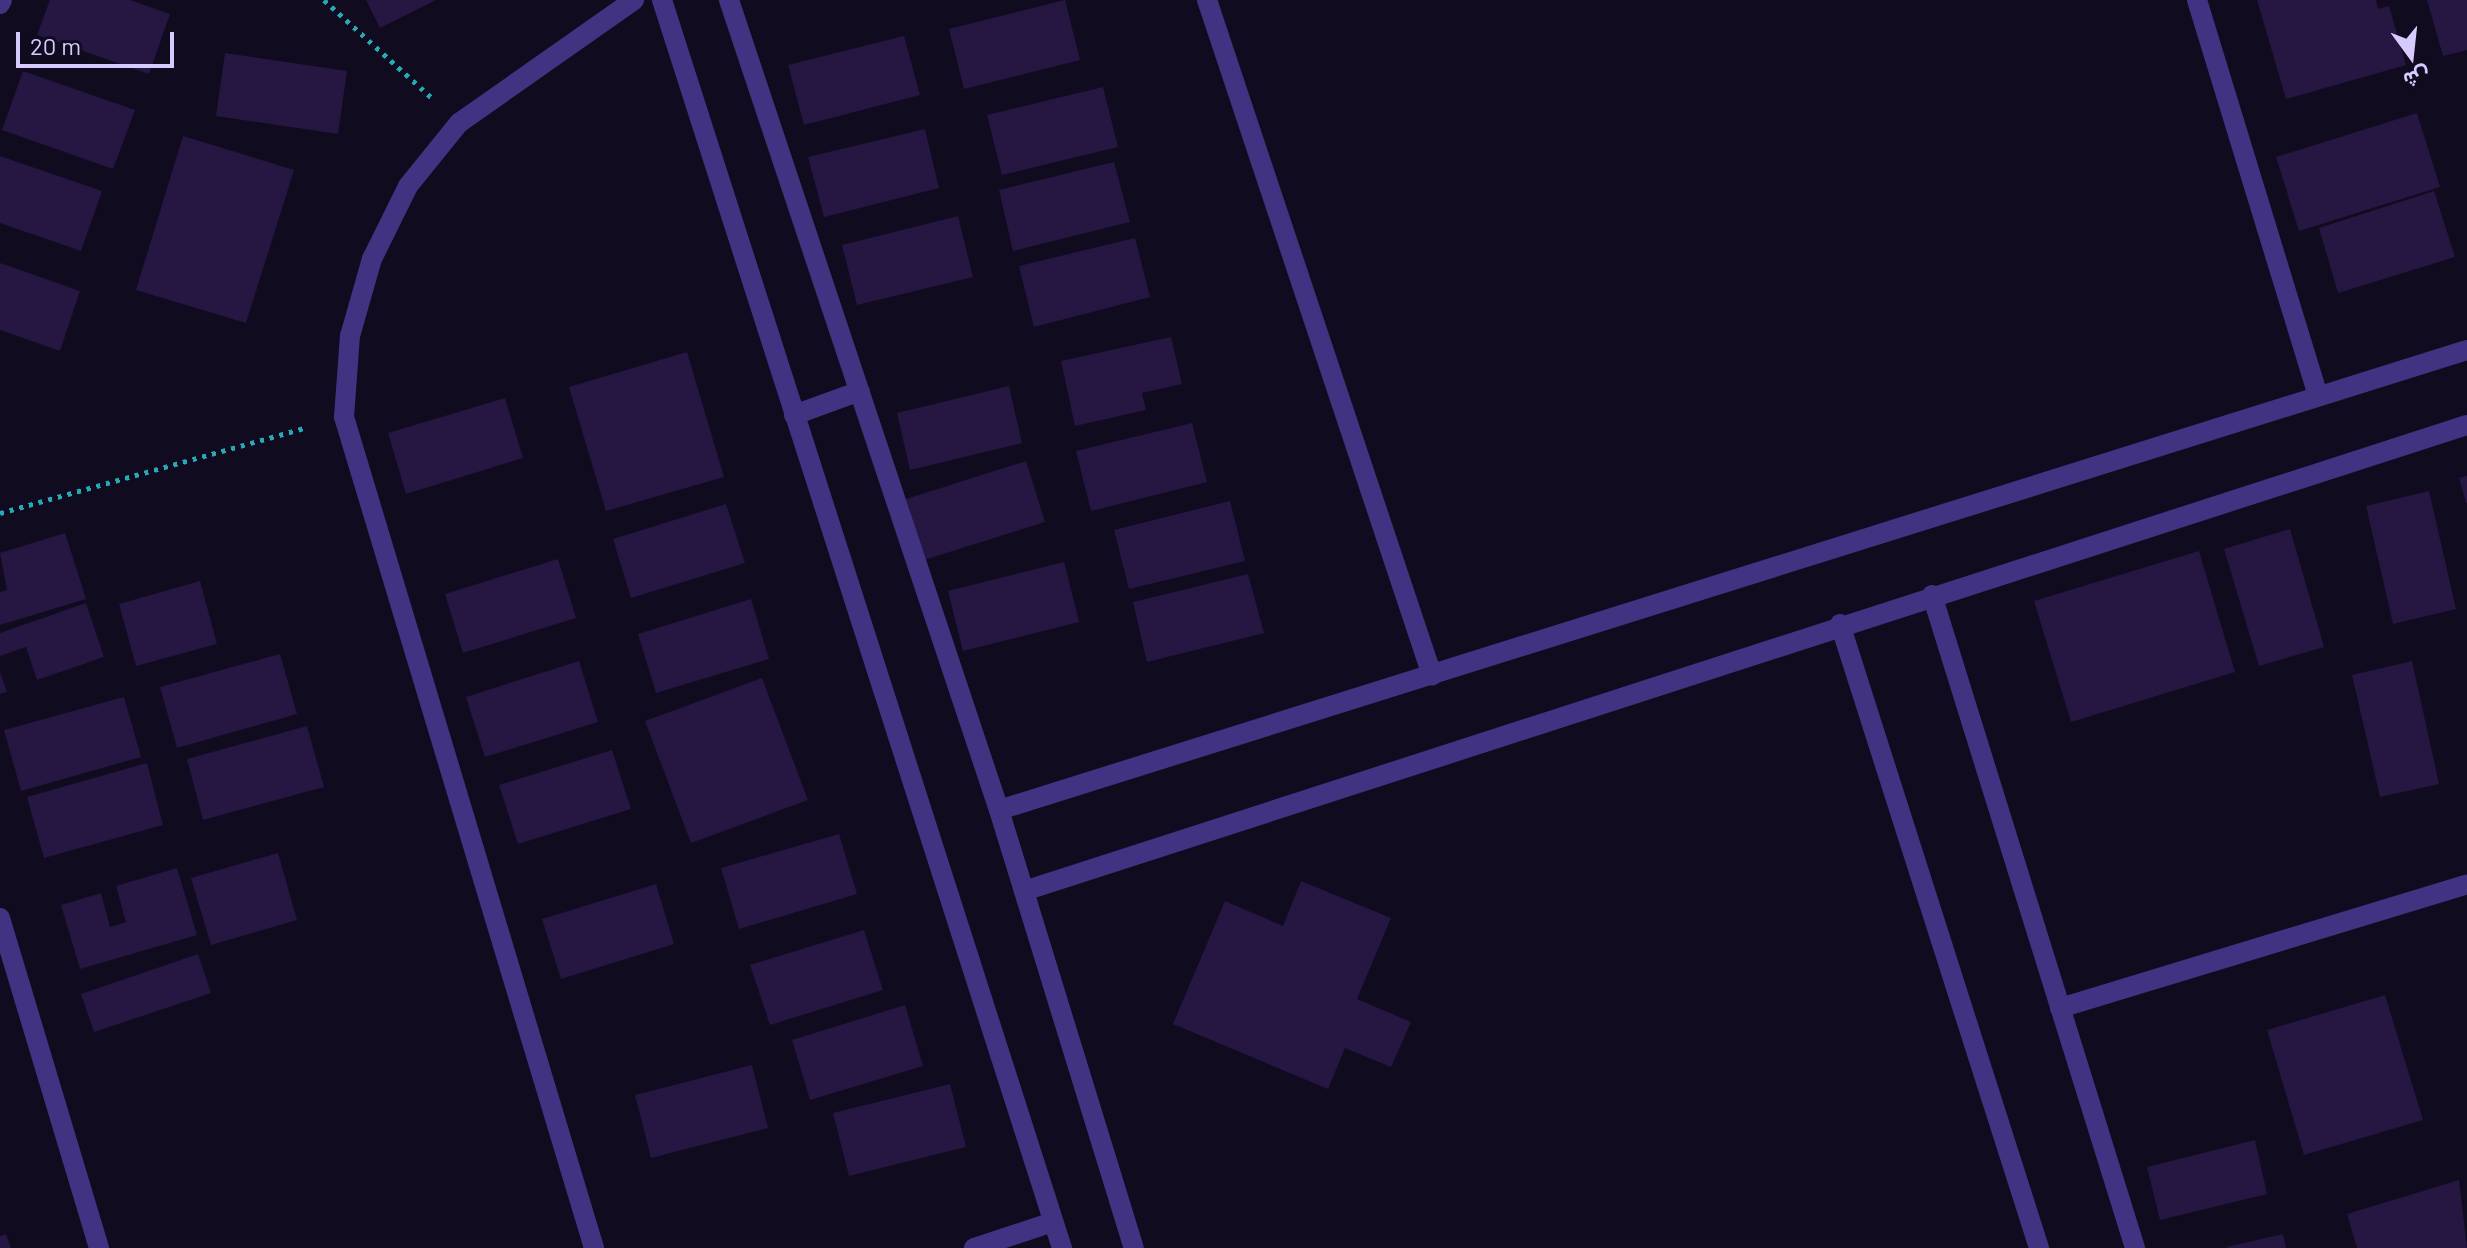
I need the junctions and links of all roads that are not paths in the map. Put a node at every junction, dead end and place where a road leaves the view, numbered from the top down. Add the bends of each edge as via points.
1 (634, 0) edge
2 (662, 0) edge
3 (729, 0) edge
4 (1207, 0) edge
5 (2197, 0) edge
6 (2467, 350) edge
7 (860, 391) junction
8 (2318, 396) junction
9 (794, 415) junction
10 (2467, 425) edge
11 (1932, 595) junction
12 (1840, 624) junction
13 (1432, 675) junction
14 (999, 810) junction
15 (2467, 884) edge
16 (1024, 891) junction
17 (0, 918) edge
18 (2060, 1008) junction
19 (1053, 1222) junction
20 (99, 1248) edge
21 (594, 1248) edge
22 (974, 1248) edge
23 (1062, 1248) edge
24 (1134, 1248) edge
25 (2039, 1248) edge
26 (2135, 1248) edge

1 - 21 street via 459,123 408,186 372,259 350,336 344,417
2 - 9 street
3 - 7 street
4 - 13 street
5 - 8 street
6 - 8 street
7 - 9 street
7 - 14 street
8 - 13 street
9 - 19 street
10 - 11 street
11 - 12 street
11 - 18 street
12 - 16 street
12 - 25 street
13 - 14 street
14 - 16 street
15 - 18 street
16 - 24 street
17 - 20 street
18 - 26 street
19 - 22 street
19 - 23 street

